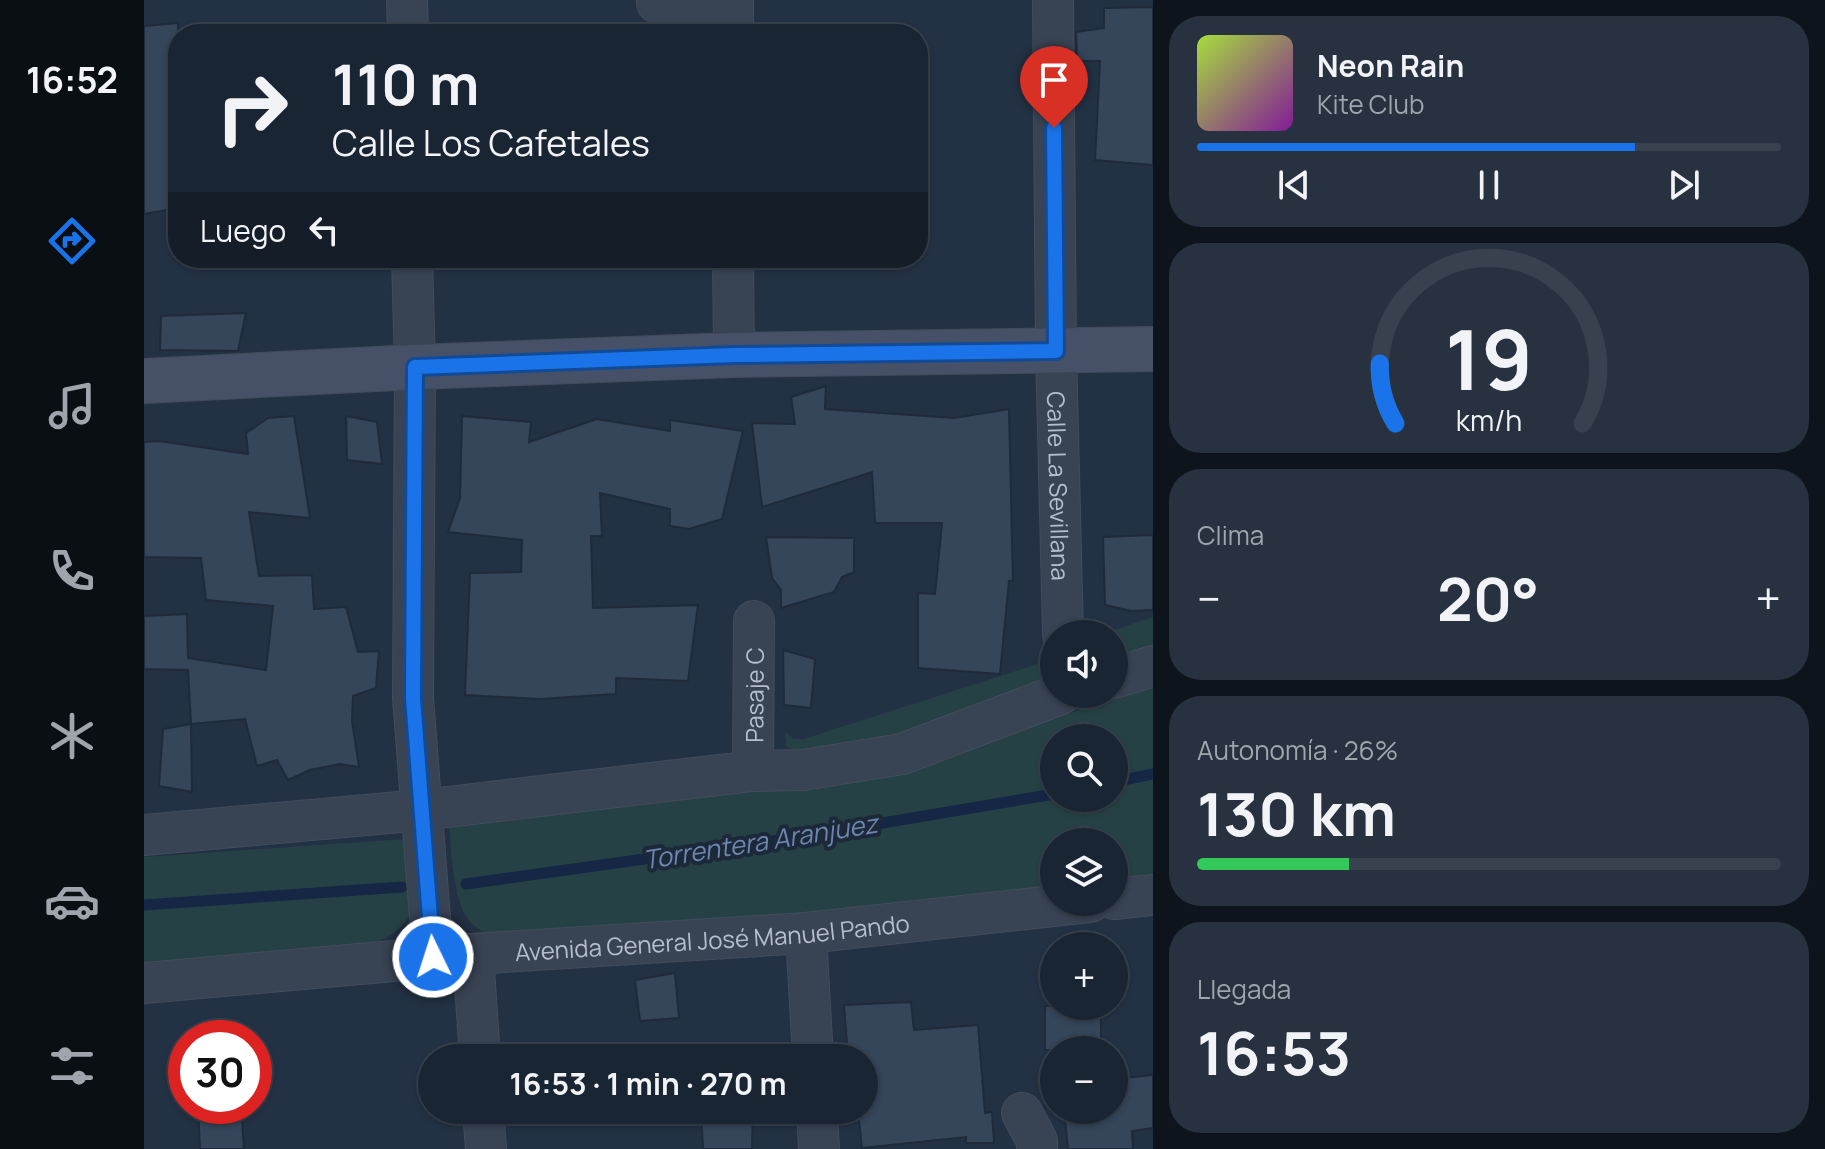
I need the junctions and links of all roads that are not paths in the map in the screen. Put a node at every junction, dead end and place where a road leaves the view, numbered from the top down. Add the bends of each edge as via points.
1 (407, 0) edge
2 (1053, 0) edge
3 (657, 3) dead end
4 (408, 24) edge
5 (733, 24) edge
6 (412, 268) edge
7 (733, 268) edge
8 (1153, 349) edge
9 (1056, 351) junction
10 (734, 355) junction
11 (415, 367) junction
12 (144, 381) edge
13 (1063, 620) edge
14 (754, 621) dead end
15 (1153, 666) edge
16 (1128, 674) edge
17 (1040, 702) edge
18 (753, 771) junction
19 (422, 810) junction
20 (144, 835) edge
21 (1153, 895) edge
22 (1128, 898) edge
23 (1040, 907) edge
24 (806, 933) junction
25 (473, 954) junction
26 (433, 957) junction
27 (144, 983) edge
28 (479, 1044) edge
29 (812, 1044) edge
30 (1022, 1113) dead end
31 (484, 1124) edge
32 (818, 1124) edge
33 (486, 1149) edge
34 (819, 1149) edge
35 (1037, 1149) edge

1 - 4 street
2 - 9 street, Calle La Sevillana
3 - 5 street via 733,3
6 - 11 street
7 - 10 street
8 - 9 main road
9 - 10 main road
9 - 13 street, Calle La Sevillana
10 - 11 main road
11 - 12 main road
11 - 19 street via 413,698
14 - 18 street, Pasaje C
15 - 16 street
17 - 18 street via 902,754 803,770
18 - 19 street
19 - 20 street
19 - 26 street
21 - 22 street
23 - 24 street, Avenida General José Manuel Pando
24 - 25 street, Avenida General José Manuel Pando
24 - 29 street
25 - 26 street, Avenida General José Manuel Pando
25 - 28 street
26 - 27 street, Avenida General José Manuel Pando
30 - 35 street
31 - 33 street
32 - 34 street

